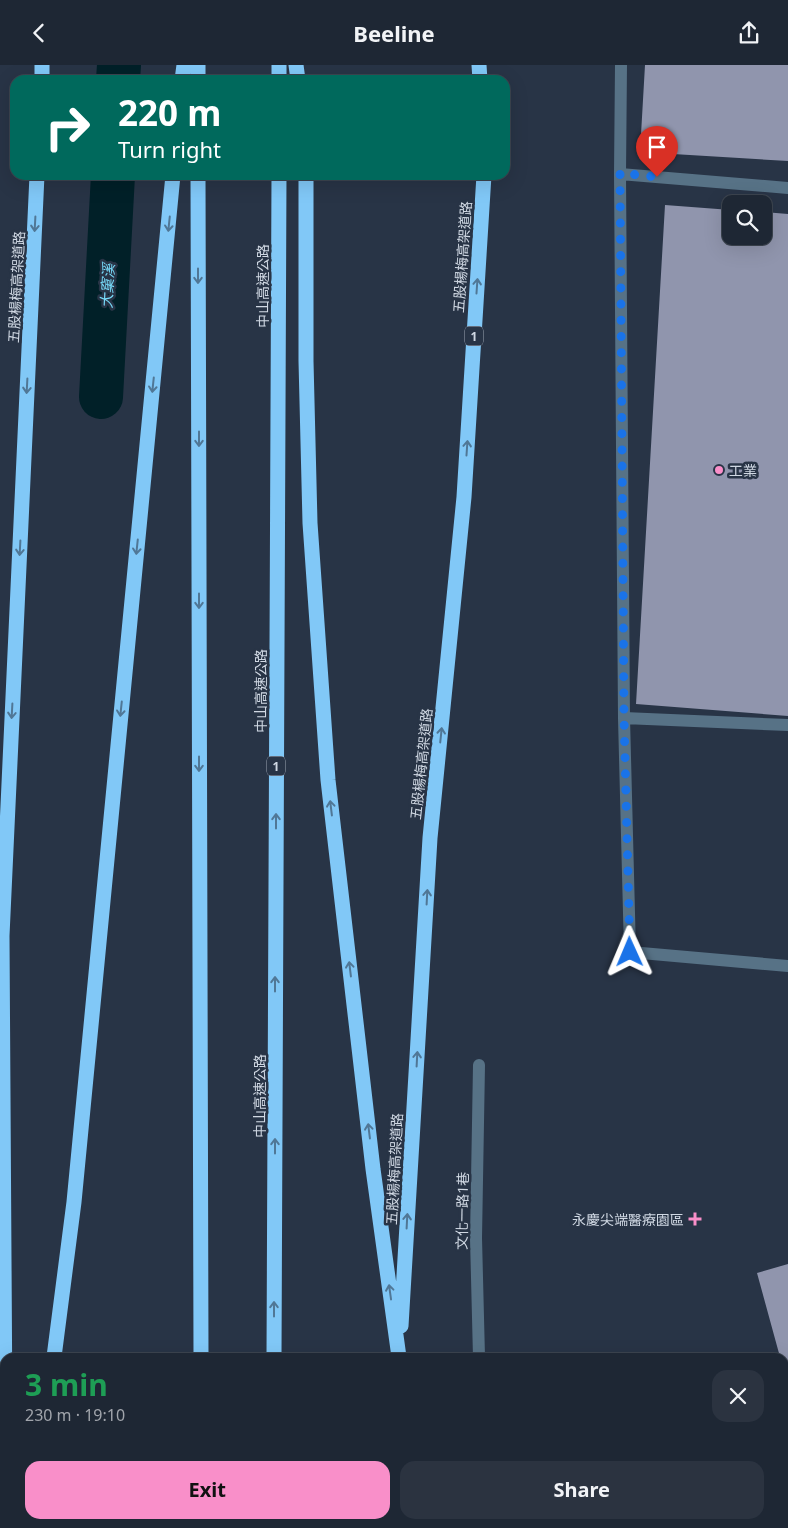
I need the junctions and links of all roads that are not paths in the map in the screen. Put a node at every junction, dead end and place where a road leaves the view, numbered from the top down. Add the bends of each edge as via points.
1 (622, 65) edge
2 (620, 173) junction
3 (37, 180) edge
4 (173, 180) edge
5 (198, 180) edge
6 (279, 180) edge
7 (306, 180) edge
8 (484, 180) edge
9 (788, 188) edge
10 (624, 718) junction
11 (788, 725) edge
12 (788, 966) edge
13 (479, 1065) dead end
14 (5, 1353) edge
15 (55, 1353) edge
16 (201, 1353) edge
17 (274, 1353) edge
18 (398, 1353) edge
19 (399, 1353) edge
20 (479, 1353) edge

1 - 2 lane
2 - 9 lane
2 - 10 lane
3 -> 14 highway, 五股楊梅高架道路 via 2,936
4 -> 15 highway via 75,1193
5 -> 16 highway
17 -> 6 highway, 中山高速公路 / 1
18 -> 7 highway via 373,1169 328,780 310,523
19 -> 8 highway, 五股楊梅高架道路 / 1 via 430,838 464,497
10 - 11 lane
10 - 12 lane via 630,952
13 - 20 lane, 文化一路1巷 via 476,1238

